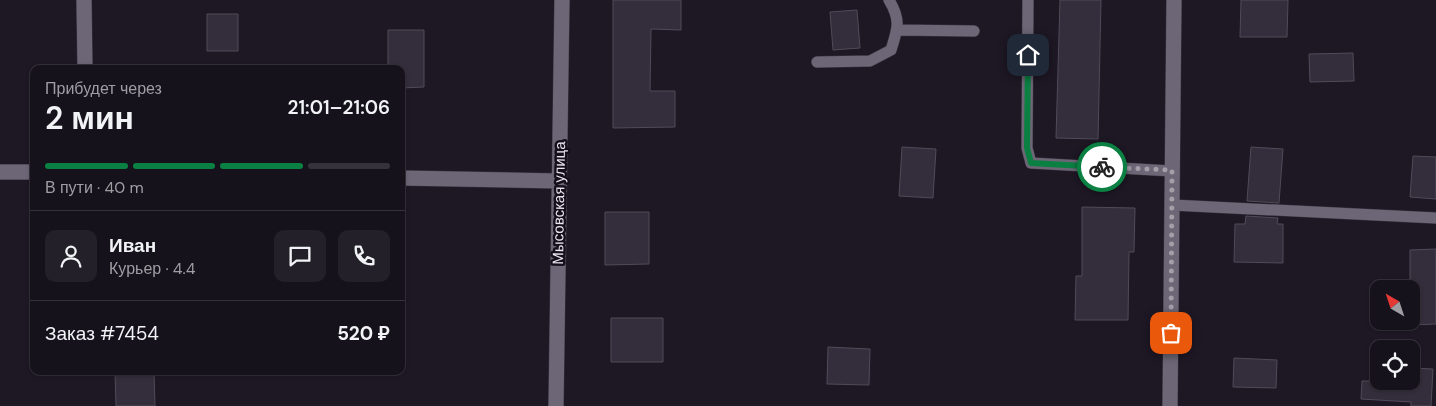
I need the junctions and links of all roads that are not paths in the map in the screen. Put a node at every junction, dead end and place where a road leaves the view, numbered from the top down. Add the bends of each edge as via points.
1 (84, 0) edge
2 (562, 0) edge
3 (889, 0) edge
4 (1028, 0) edge
5 (1174, 0) edge
6 (897, 30) junction
7 (974, 31) dead end
8 (817, 62) dead end
9 (85, 65) edge
10 (1172, 170) junction
11 (0, 172) edge
12 (30, 172) edge
13 (405, 178) edge
14 (559, 181) junction
15 (1172, 205) junction
16 (1436, 218) edge
17 (556, 406) edge
18 (1170, 406) edge

1 - 9 street
2 - 14 street, Мысовская улица
3 - 6 lane via 896,12
4 - 10 lane via 1027,148 1031,163
5 - 10 street
6 - 7 lane
6 - 8 lane via 890,50 870,61
10 - 15 street
11 - 12 street
13 - 14 street
14 - 17 street, Мысовская улица
15 - 16 lane
15 - 18 street

